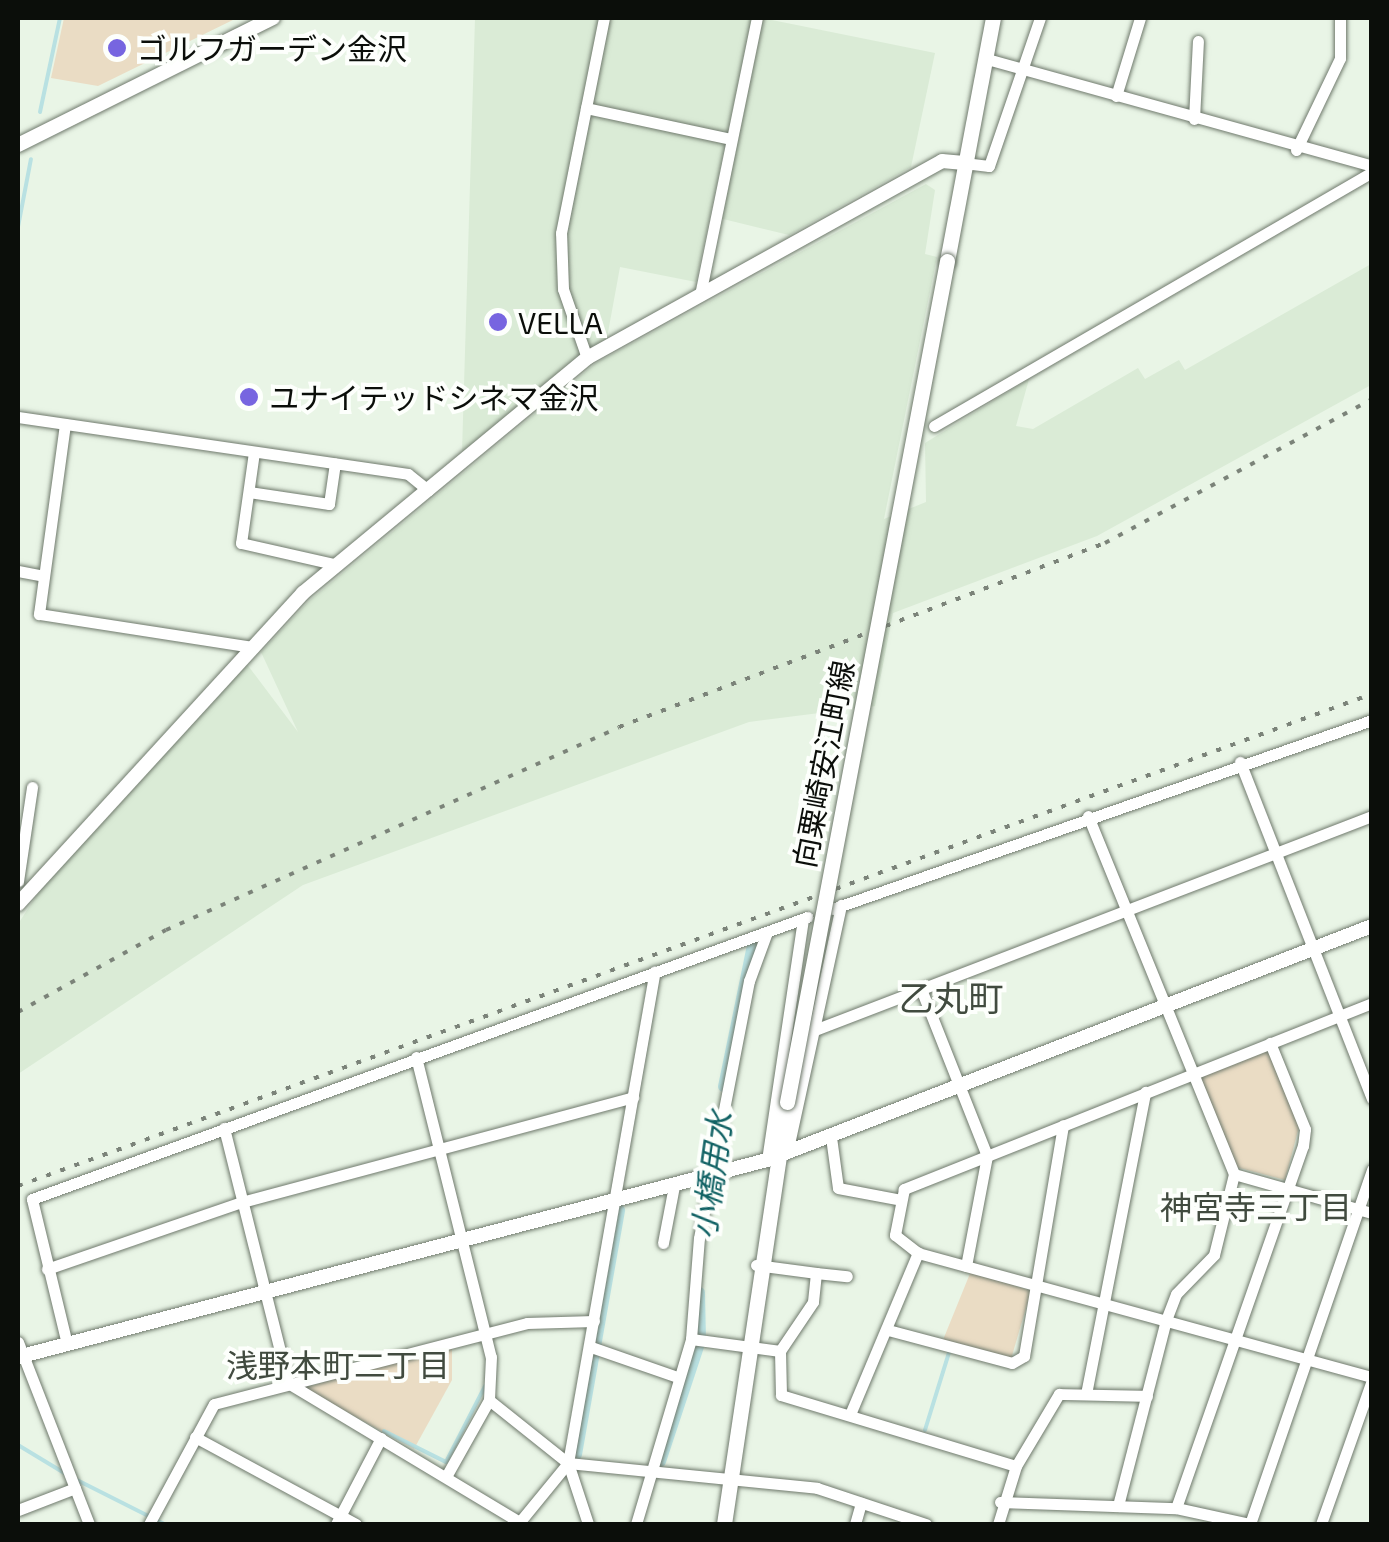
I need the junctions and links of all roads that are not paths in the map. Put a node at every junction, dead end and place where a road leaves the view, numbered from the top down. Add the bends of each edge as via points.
1 (274, 18) edge
2 (604, 18) edge
3 (757, 18) edge
4 (993, 18) edge
5 (1040, 18) edge
6 (1140, 18) edge
7 (1340, 18) edge
8 (1198, 41) dead end
9 (987, 59) junction
10 (1024, 68) junction
11 (1116, 96) junction
12 (586, 108) junction
13 (1194, 120) junction
14 (731, 139) junction
15 (18, 145) edge
16 (1296, 150) junction
17 (964, 163) junction
18 (1372, 169) edge
19 (700, 296) junction
20 (588, 358) junction
21 (18, 417) edge
22 (66, 424) junction
23 (934, 426) dead end
24 (254, 452) junction
25 (335, 463) junction
26 (428, 490) junction
27 (248, 492) junction
28 (338, 565) junction
29 (18, 571) edge
30 (44, 576) junction
31 (253, 647) junction
32 (1372, 720) edge
33 (1240, 762) junction
34 (32, 787) dead end
35 (1088, 816) junction
36 (1372, 816) edge
37 (1275, 851) junction
38 (18, 881) edge
39 (19, 900) edge
40 (1124, 910) junction
41 (1372, 926) edge
42 (768, 932) junction
43 (1314, 948) junction
44 (656, 972) junction
45 (922, 989) junction
46 (1372, 1004) edge
47 (1162, 1006) junction
48 (1340, 1016) junction
49 (812, 1031) junction
50 (1270, 1042) junction
51 (416, 1057) junction
52 (1191, 1073) junction
53 (962, 1086) junction
54 (1371, 1089) edge
55 (1145, 1092) junction
56 (634, 1097) junction
57 (1063, 1125) junction
58 (224, 1128) junction
59 (832, 1138) junction
60 (438, 1150) junction
61 (777, 1156) junction
62 (987, 1156) junction
63 (1372, 1168) edge
64 (1234, 1174) junction
65 (712, 1176) junction
66 (674, 1186) junction
67 (1291, 1190) junction
68 (897, 1200) junction
69 (242, 1202) junction
70 (613, 1202) junction
71 (1358, 1209) junction
72 (1372, 1213) edge
73 (464, 1242) junction
74 (663, 1243) dead end
75 (918, 1253) junction
76 (756, 1265) junction
77 (966, 1266) junction
78 (46, 1268) junction
79 (816, 1273) junction
80 (847, 1276) dead end
81 (1034, 1284) junction
82 (264, 1293) junction
83 (1104, 1303) junction
84 (1166, 1320) junction
85 (594, 1321) junction
86 (888, 1330) junction
87 (486, 1334) junction
88 (691, 1339) junction
89 (1234, 1339) junction
90 (68, 1344) junction
91 (590, 1347) junction
92 (744, 1349) junction
93 (780, 1351) junction
94 (19, 1352) edge
95 (1305, 1358) junction
96 (677, 1377) junction
97 (1372, 1379) edge
98 (288, 1383) junction
99 (1086, 1394) junction
100 (1147, 1396) junction
101 (490, 1400) junction
102 (851, 1412) junction
103 (194, 1437) junction
104 (381, 1438) junction
105 (568, 1463) junction
106 (653, 1466) junction
107 (1016, 1466) junction
108 (448, 1473) junction
109 (729, 1477) junction
110 (75, 1488) junction
111 (1000, 1502) junction
112 (862, 1503) junction
113 (1118, 1506) junction
114 (1176, 1508) junction
115 (18, 1510) edge
116 (338, 1520) edge
117 (518, 1523) edge
118 (89, 1524) edge
119 (152, 1524) edge
120 (356, 1524) edge
121 (588, 1524) edge
122 (636, 1524) edge
123 (724, 1524) edge
124 (856, 1524) edge
125 (926, 1524) edge
126 (998, 1524) edge
127 (1250, 1524) edge
128 (1320, 1524) edge

1 - 15 street
2 - 12 street
3 - 14 street
4 - 9 main road, 向粟崎安江町線
5 - 10 street
6 - 11 street
7 - 16 street via 1340,58
8 - 13 street
9 - 10 street
9 - 17 main road, 向粟崎安江町線
10 - 11 street
10 - 17 street via 989,166
11 - 13 street
12 - 14 street
12 - 20 street via 561,257
13 - 16 street
14 - 19 street
16 - 18 street
17 - 19 street via 942,161
17 - 61 main road, 向粟崎安江町線, bridge
18 - 23 street
19 - 20 street
20 - 26 street
21 - 22 street
22 - 24 street
22 - 30 street
24 - 25 street
24 - 27 street
25 - 26 street via 408,474
25 - 27 street via 329,504
26 - 28 street
27 - 28 street via 241,543
28 - 31 street
29 - 30 street
30 - 31 street via 39,614
31 - 39 street
32 - 33 street
33 - 35 street
33 - 37 street
34 - 38 street
35 - 40 street
35 - 49 street via 836,907
36 - 37 street
37 - 40 street
37 - 43 street
40 - 45 street
40 - 47 street
41 - 43 street
42 - 44 street
42 - 61 street via 805,918
42 - 65 street via 749,981
43 - 47 street
43 - 48 street
44 - 51 street
44 - 56 street
45 - 49 street
45 - 53 street
46 - 48 street
47 - 52 street
47 - 53 street
48 - 50 street
48 - 54 street
49 - 61 street
50 - 52 street
50 - 67 street via 1305,1129
51 - 58 street
51 - 60 street
52 - 55 street
52 - 64 street
53 - 59 street
53 - 62 street
55 - 57 street
55 - 83 street
56 - 60 street
56 - 70 street
57 - 62 street
57 - 81 street
58 - 69 street
58 - 78 street via 32,1199
59 - 61 street
59 - 68 street via 838,1188
60 - 69 street
60 - 73 street
61 - 65 street
61 - 76 main road, 向粟崎安江町線
62 - 68 street
62 - 77 street
63 - 71 street
64 - 67 street
64 - 84 street via 1214,1255 1176,1294
65 - 66 street
65 - 88 street
66 - 70 street
66 - 74 street
67 - 71 street
67 - 89 street
68 - 75 street via 896,1242
69 - 78 street
69 - 82 street
70 - 73 street
70 - 85 street
71 - 72 street
71 - 95 street
73 - 82 street
73 - 87 street
75 - 77 street
75 - 86 street
76 - 79 street
76 - 92 main road, 向粟崎安江町線
77 - 81 street
78 - 90 street
79 - 80 street
79 - 93 street via 813,1302
81 - 83 street
81 - 86 street via 1024,1356 1012,1363
82 - 90 street
82 - 98 street
83 - 84 street
83 - 99 street
84 - 89 street
84 - 100 street
85 - 87 street via 559,1318
85 - 91 street
86 - 102 street
87 - 98 street
87 - 101 street
88 - 92 street
88 - 96 street
89 - 95 street
89 - 114 street
90 - 94 street
91 - 96 street
91 - 105 street
92 - 93 street
92 - 109 main road, 向粟崎安江町線
93 - 102 street via 781,1395
94 - 110 street
95 - 97 street
95 - 127 street
96 - 106 street
97 - 128 street
98 - 103 street via 214,1404
98 - 104 street
99 - 100 street
99 - 107 street via 1049,1400
100 - 113 street
101 - 105 street
101 - 108 street
102 - 107 street
103 - 116 street
103 - 119 street
104 - 108 street
104 - 116 street
105 - 106 street
105 - 117 street
105 - 121 street
106 - 109 street
106 - 122 street
107 - 111 street
108 - 117 street
109 - 112 street
109 - 123 main road, 向粟崎安江町線
110 - 115 street
110 - 118 street
111 - 113 street
111 - 126 street
112 - 124 street
112 - 125 street
113 - 114 street
114 - 127 street
116 - 120 street

